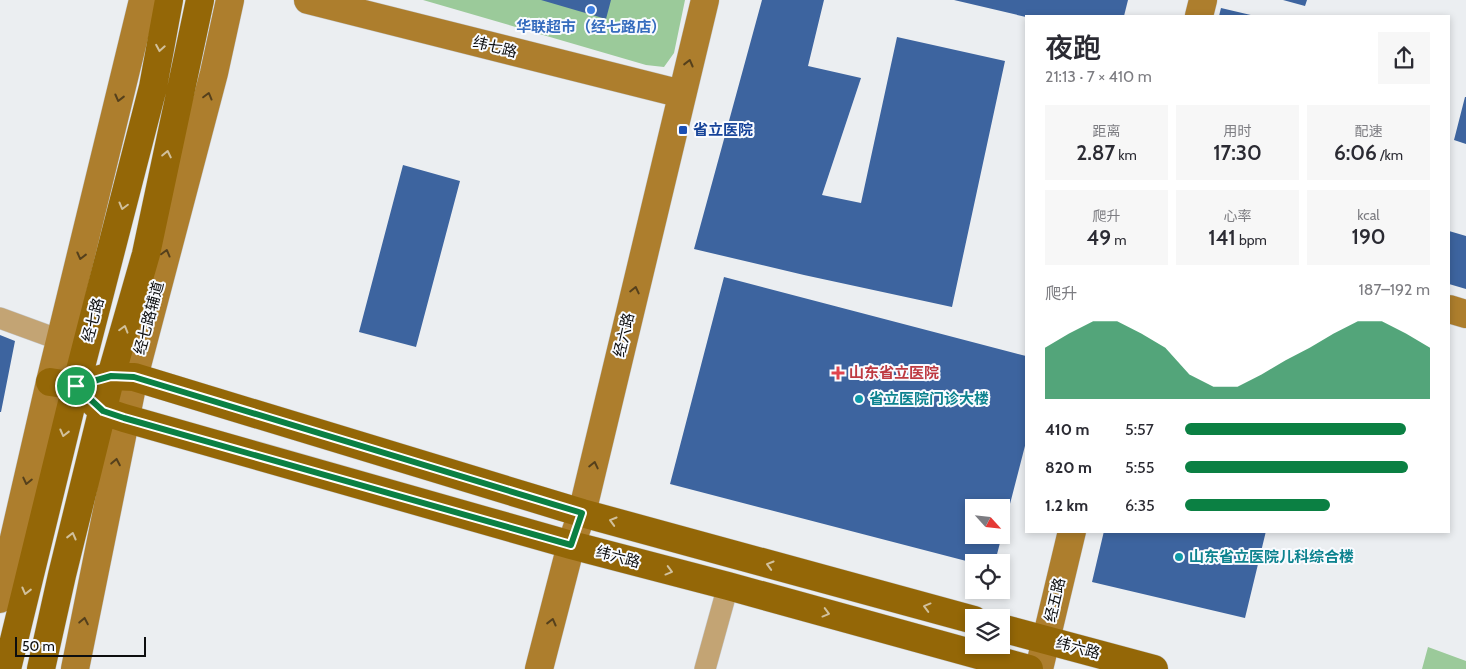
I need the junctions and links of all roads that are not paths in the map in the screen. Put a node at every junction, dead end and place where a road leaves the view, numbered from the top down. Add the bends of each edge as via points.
1 (143, 0) edge
2 (169, 0) edge
3 (200, 0) edge
4 (230, 0) edge
5 (308, 0) edge
6 (705, 0) edge
7 (1203, 0) edge
8 (1199, 15) edge
9 (682, 94) junction
10 (1450, 309) edge
11 (1466, 314) edge
12 (0, 318) edge
13 (60, 340) junction
14 (122, 377) junction
15 (63, 384) junction
16 (114, 415) junction
17 (582, 513) junction
18 (1072, 533) edge
19 (571, 545) junction
20 (728, 586) junction
21 (0, 599) edge
22 (965, 618) edge
23 (1010, 630) edge
24 (1046, 640) junction
25 (7, 669) edge
26 (41, 669) edge
27 (75, 669) edge
28 (539, 669) edge
29 (705, 669) edge
30 (1029, 669) edge
31 (1039, 669) edge
32 (1154, 669) edge

1 -> 13 street
2 -> 15 main road, 经七路 via 153,87
14 -> 3 main road
14 -> 4 street, 经七路辅道 via 214,73
5 - 9 street, 纬七路
9 -> 6 street, 经六路
7 - 8 street
17 -> 9 street, 经六路
10 - 11 street
12 - 13 street
13 - 15 street
14 - 15 main road
14 - 16 main road
14 - 17 main road
15 - 16 main road, 纬六路
15 -> 21 street
15 -> 25 main road, 经七路
16 - 19 main road, 纬六路
26 -> 16 main road via 62,576
27 -> 16 street
17 - 19 street, 经六路
22 -> 17 main road
18 - 24 street, 经五路
19 -> 20 main road, 纬六路
28 -> 19 street, 经六路
20 - 29 street
20 -> 30 main road, 纬六路
23 - 24 main road, 纬六路
24 - 31 street, 经五路
24 - 32 main road, 纬六路

